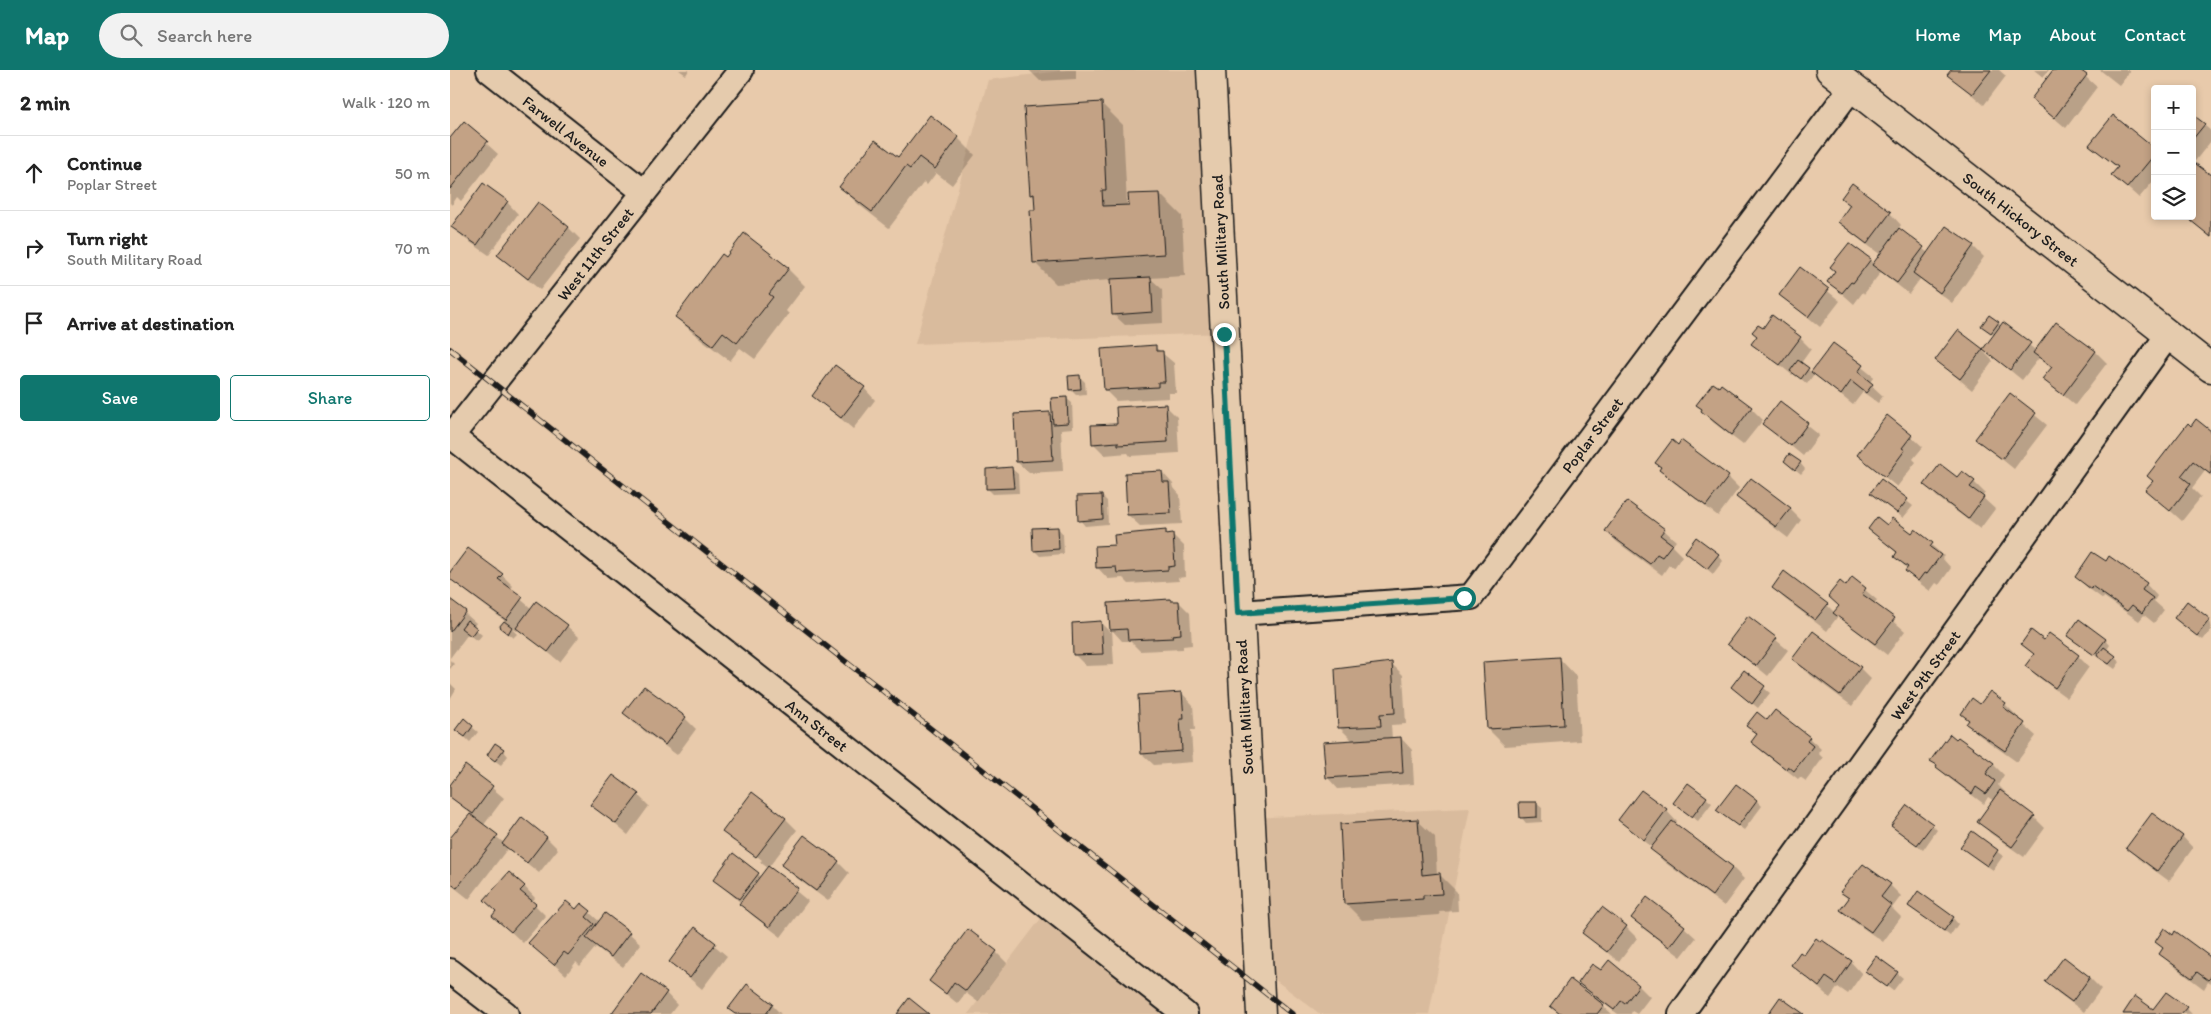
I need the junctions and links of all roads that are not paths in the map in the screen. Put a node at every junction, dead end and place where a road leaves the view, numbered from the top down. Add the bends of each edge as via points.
1 (489, 70) edge
2 (741, 70) edge
3 (1211, 70) edge
4 (1830, 70) edge
5 (1852, 87) junction
6 (644, 192) junction
7 (2168, 335) junction
8 (2211, 368) edge
9 (450, 436) edge
10 (1238, 613) junction
11 (450, 971) edge
12 (506, 1014) edge
13 (1185, 1014) edge
14 (1261, 1014) edge
15 (1681, 1014) edge

1 - 6 street, Farwell Avenue
2 - 6 street, West 11th Street
3 - 10 main road, South Military Road
4 - 5 main road, South Hickory Street
5 - 7 main road, South Hickory Street
5 - 10 street, Poplar Street via 1471,597
6 - 9 street, West 11th Street
7 - 8 main road, South Hickory Street
7 - 15 street, West 9th Street
9 - 13 street, Ann Street
10 - 14 main road, South Military Road
11 - 12 street

